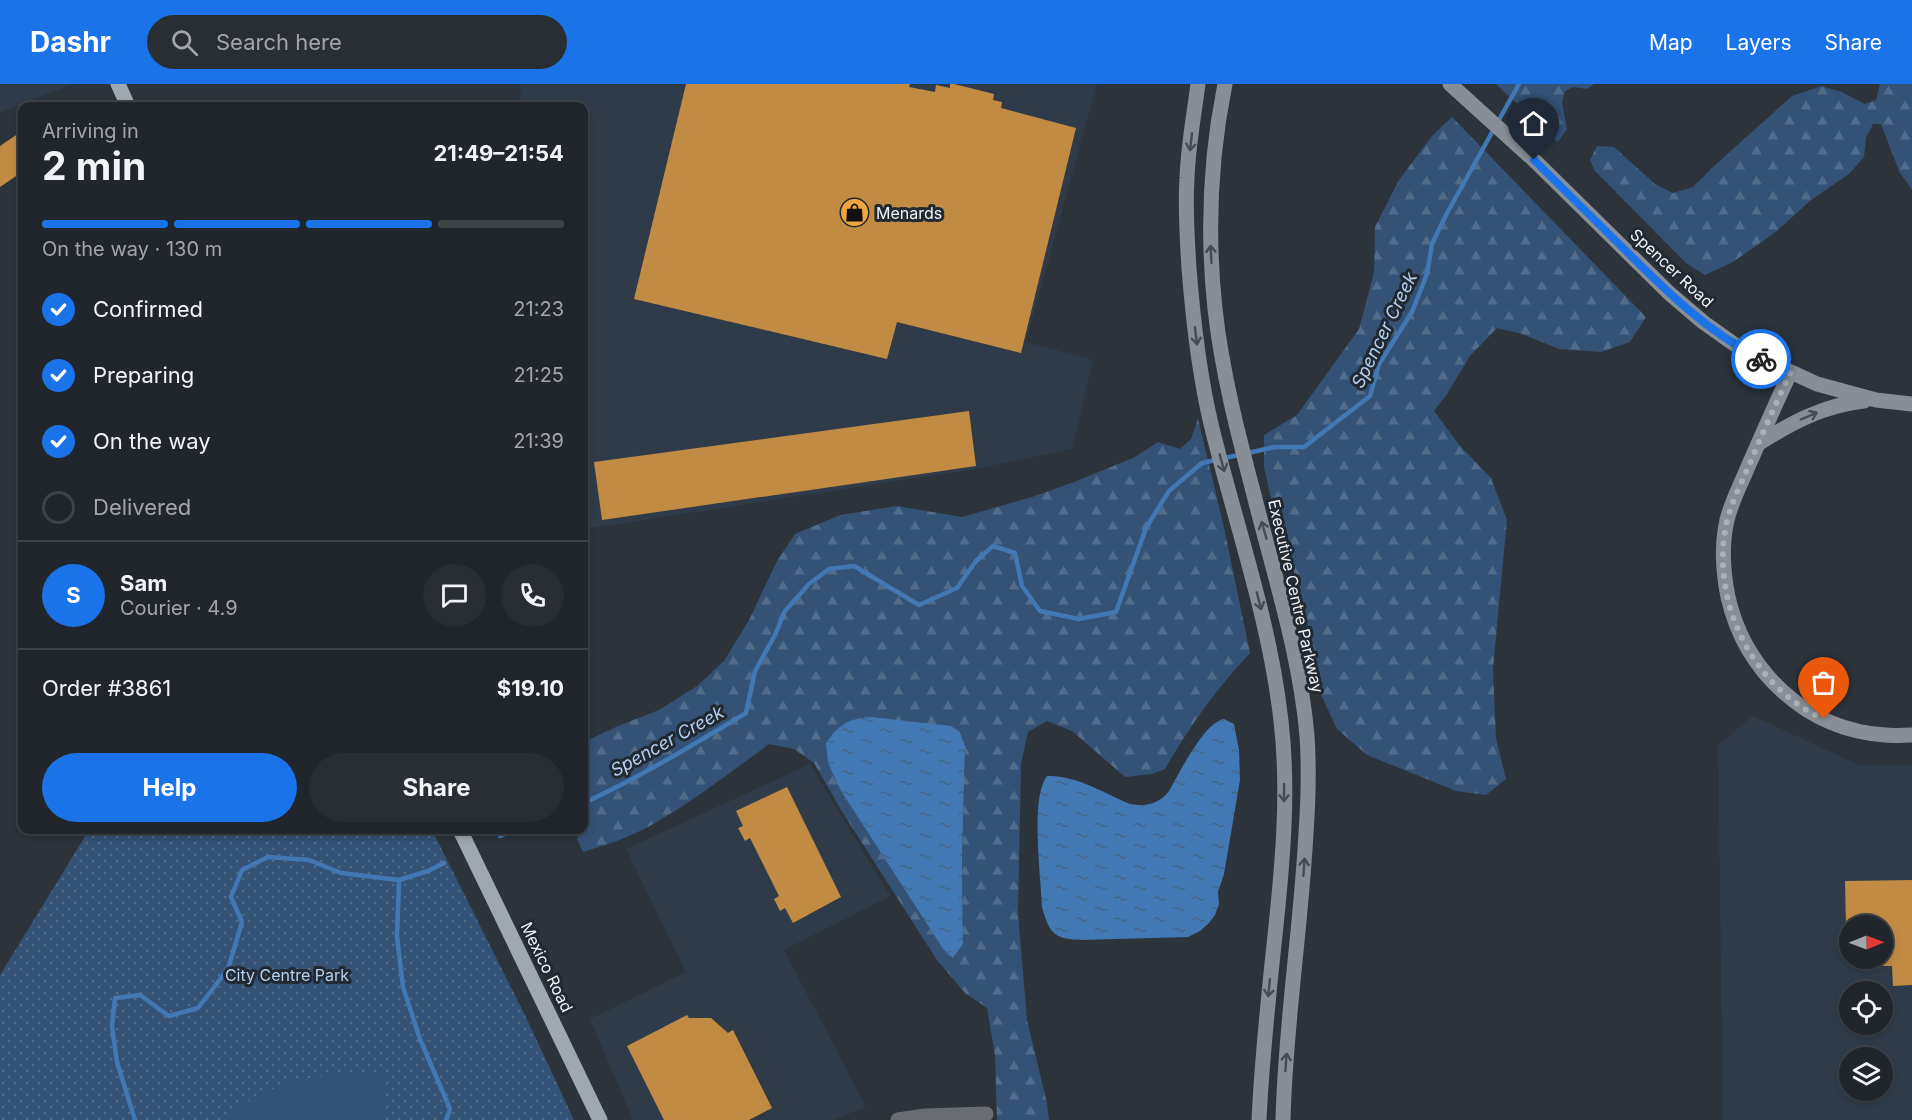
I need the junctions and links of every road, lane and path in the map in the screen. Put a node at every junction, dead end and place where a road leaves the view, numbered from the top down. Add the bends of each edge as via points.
1 (118, 84) edge
2 (1198, 84) edge
3 (1225, 84) edge
4 (1450, 84) edge
5 (126, 102) edge
6 (1790, 373) junction
7 (1876, 400) junction
8 (1912, 404) edge
9 (1758, 444) junction
10 (1912, 735) edge
11 (462, 834) edge
12 (986, 1114) dead end
13 (600, 1120) edge
14 (898, 1120) edge
15 (1259, 1120) edge
16 (1283, 1120) edge

1 - 5 main road
2 -> 15 street via 1187,178 1194,325 1211,422 1272,658 1285,771 1282,865
16 -> 3 street, Executive Centre Parkway via 1309,773 1293,645 1254,496 1218,332 1211,252 1214,153
4 - 6 street, Spencer Road via 1678,301 1741,349
6 - 7 street, Spencer Road via 1837,391
6 - 9 street
7 - 8 street, Spencer Road
9 -> 7 street via 1791,423 1826,409
9 - 10 street via 1727,521 1722,560 1733,619 1748,650 1787,697 1813,714 1863,732
11 - 13 main road, Mexico Road
12 - 14 street

